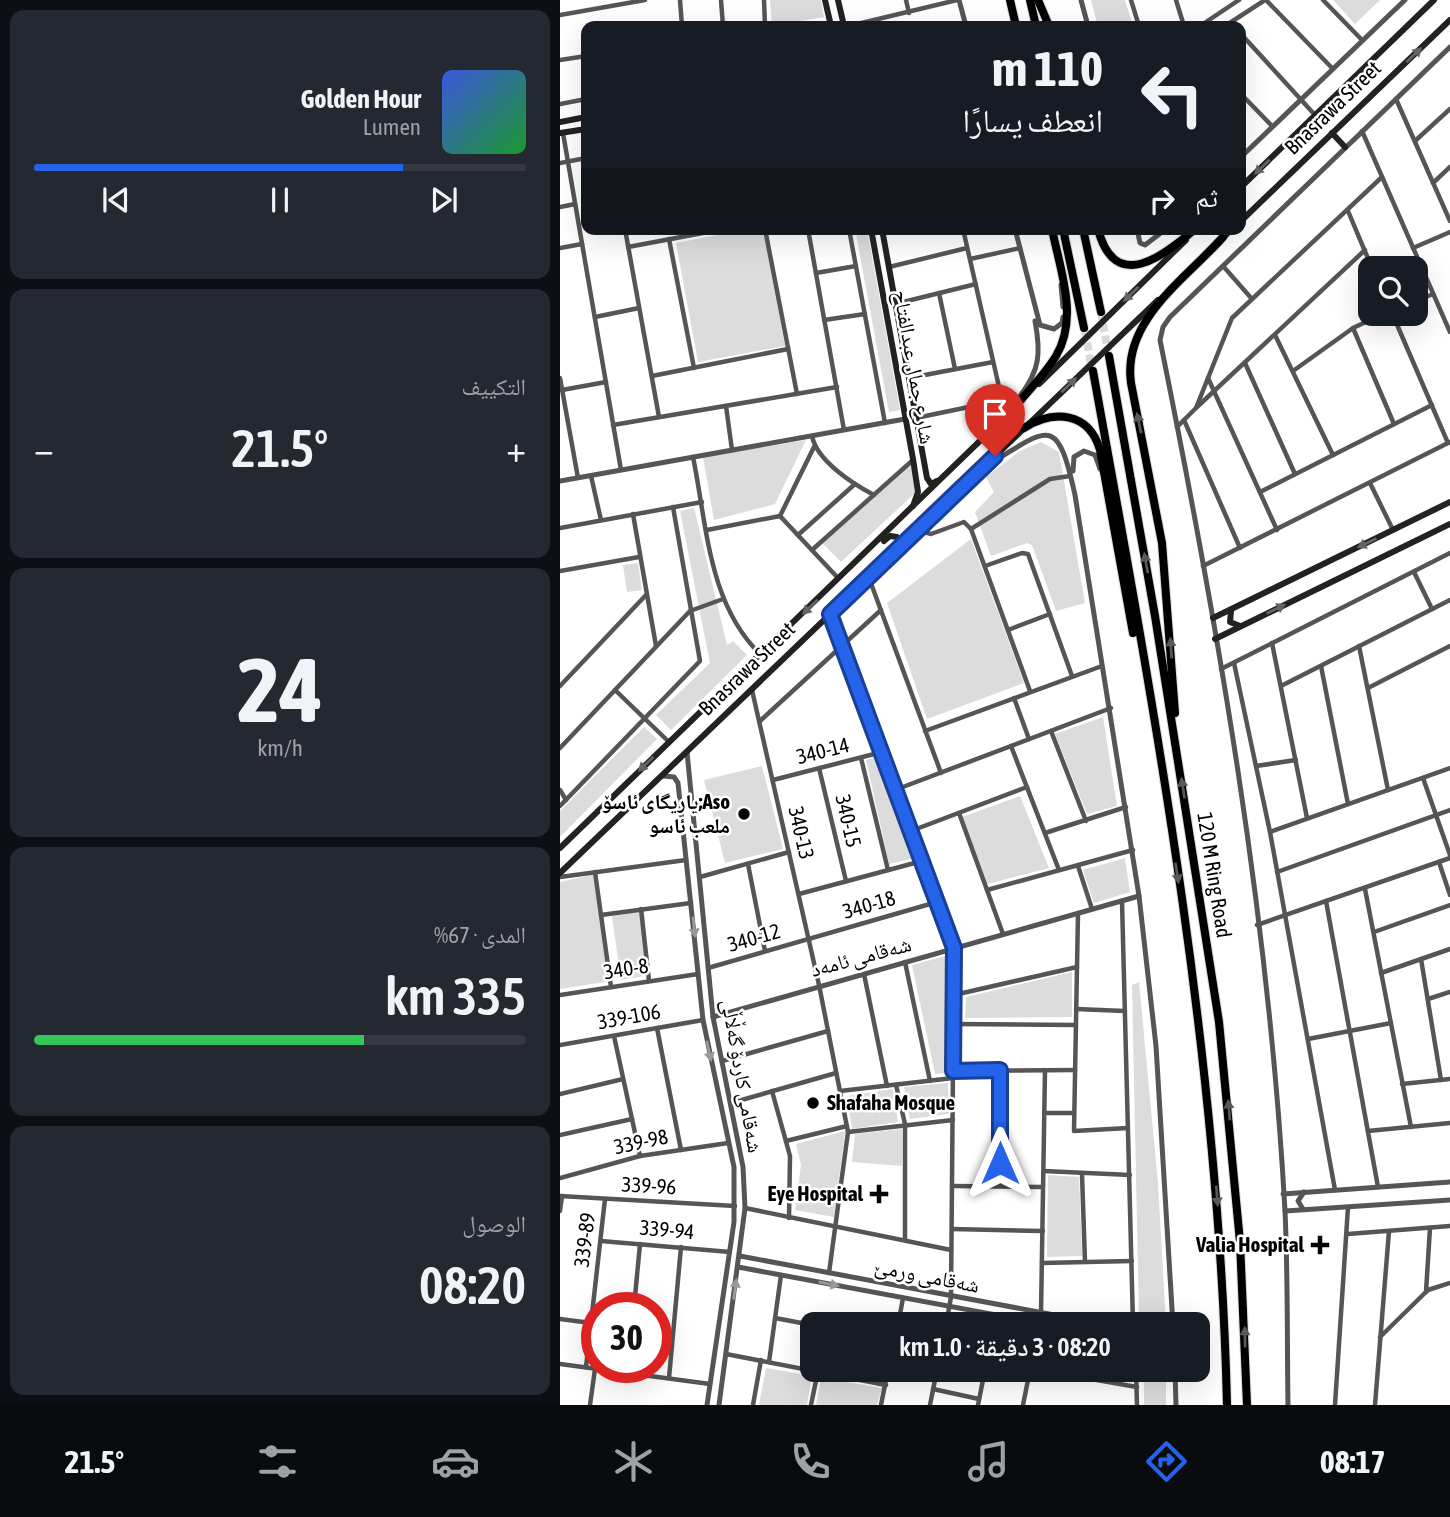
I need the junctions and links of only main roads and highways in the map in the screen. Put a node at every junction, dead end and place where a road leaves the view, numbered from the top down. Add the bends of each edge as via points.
1 (825, 0) edge
2 (838, 0) edge
3 (1009, 0) edge
4 (1030, 0) edge
5 (1038, 0) edge
6 (1434, 0) edge
7 (1450, 20) edge
8 (830, 21) edge
9 (844, 21) edge
10 (1014, 21) edge
11 (1035, 21) edge
12 (1047, 21) edge
13 (581, 118) edge
14 (560, 122) edge
15 (581, 130) edge
16 (562, 133) edge
17 (1332, 133) junction
18 (1345, 147) road end
19 (1246, 182) edge
20 (1246, 216) edge
21 (872, 235) edge
22 (883, 235) edge
23 (1053, 235) edge
24 (1064, 235) edge
25 (1084, 235) edge
26 (1101, 235) edge
27 (1189, 235) edge
28 (1190, 235) edge
29 (1225, 235) edge
30 (1223, 237) junction
31 (892, 288) junction
32 (882, 290) junction
33 (1101, 312) tunnel mouth
34 (1084, 328) tunnel mouth
35 (1109, 356) tunnel mouth
36 (1093, 371) tunnel mouth
37 (1016, 407) junction
38 (1024, 428) junction
39 (948, 474) junction
40 (928, 482) junction
41 (917, 486) junction
42 (1450, 502) edge
43 (911, 511) junction
44 (1450, 524) edge
45 (897, 551) junction
46 (864, 556) junction
47 (1235, 607) junction
48 (1213, 618) road end
49 (1244, 625) junction
50 (1215, 639) road end
51 (1179, 764) junction
52 (1165, 797) junction
53 (561, 847) edge
54 (575, 858) junction
55 (560, 875) edge
56 (1227, 1405) edge
57 (1247, 1405) edge

1 - 8 main road
2 - 9 main road
3 - 10 highway
4 - 11 highway
5 - 12 highway
6 -> 19 main road, Bnasrawa Street
17 -> 7 main road, Bnasrawa Street
13 - 14 main road
15 - 16 main road
17 - 18 main road
17 - 20 main road, Bnasrawa Street
21 - 32 main road, شارع جمال عبدالفتاح
22 - 31 main road, شارع جمال عبدالفتاح
23 - 37 highway via 1068,312 1066,332 1055,358
24 - 34 highway
25 - 33 highway
26 - 27 highway via 1111,254 1139,265 1160,258
28 -> 37 main road, Bnasrawa Street
29 - 30 main road, Bnasrawa Street
38 -> 30 main road, Bnasrawa Street
51 -> 30 highway via 1164,562 1130,360 1149,315
31 - 32 main road
31 - 40 main road, شارع جمال عبدالفتاح
32 - 41 main road, شارع جمال عبدالفتاح
51 -> 35 highway, 120 M Ring Road
36 - 52 highway, 120 M Ring Road
37 - 39 main road, Bnasrawa Street
38 - 45 main road, Bnasrawa Street
38 - 52 highway via 1060,415 1086,425 1097,441
39 - 40 main road
39 - 43 main road, Bnasrawa Street
40 - 41 main road
41 - 43 main road, شارع جمال عبدالفتاح
42 -> 47 main road
43 - 46 main road, Bnasrawa Street
49 -> 44 main road
45 - 46 main road via 899,540 890,536
45 - 54 main road, Bnasrawa Street
46 -> 53 main road, Bnasrawa Street
47 - 48 main road
47 - 49 main road via 1229,621
49 - 50 main road
57 -> 51 highway, 120 M Ring Road via 1241,1255 1227,1092
52 -> 56 highway, 120 M Ring Road via 1208,1093
53 - 54 main road
54 - 55 main road, Bnasrawa Street

